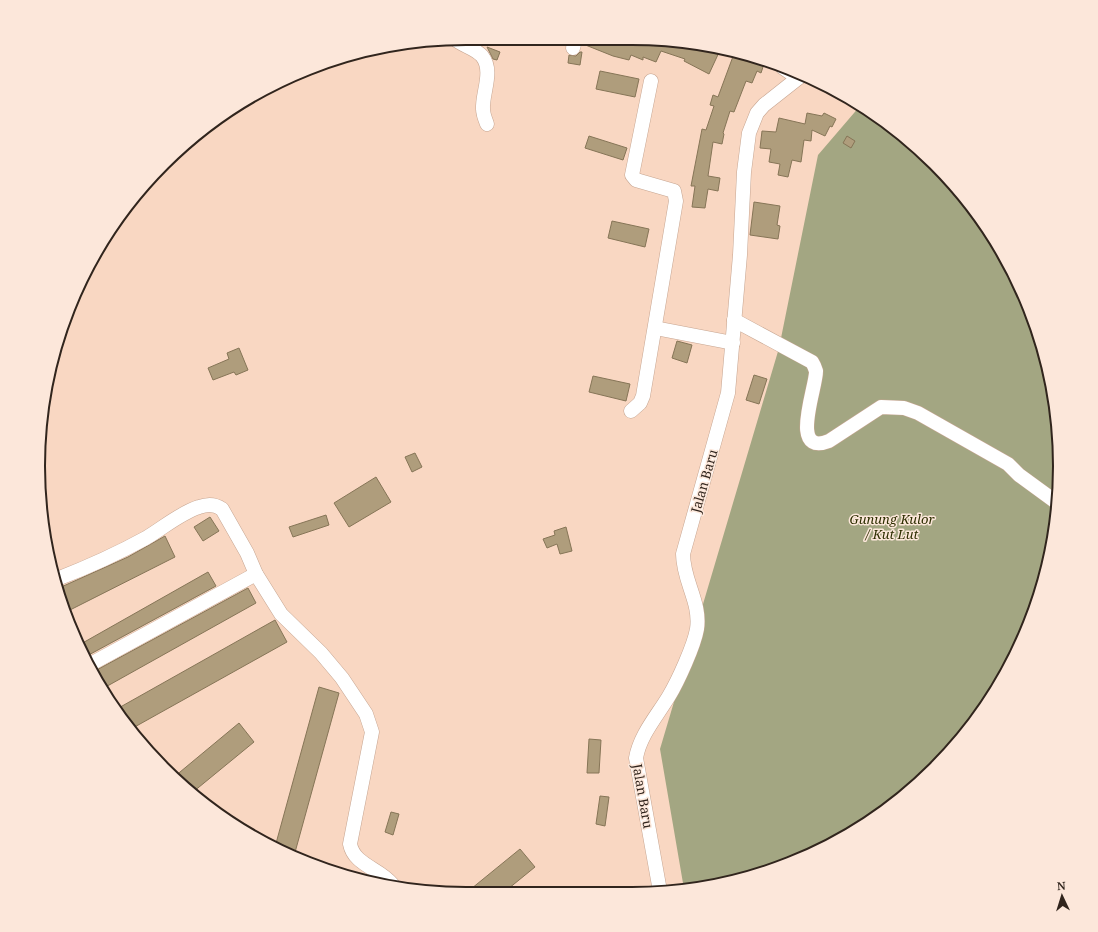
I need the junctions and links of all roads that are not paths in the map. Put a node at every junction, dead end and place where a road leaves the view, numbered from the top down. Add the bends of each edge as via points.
1 (466, 45) edge
2 (797, 79) edge
3 (650, 81) dead end
4 (487, 124) dead end
5 (734, 320) junction
6 (655, 328) junction
7 (733, 343) junction
8 (631, 411) dead end
9 (1051, 499) edge
10 (256, 574) junction
11 (60, 578) edge
12 (94, 662) edge
13 (388, 880) edge
14 (659, 886) edge

1 - 4 street via 476,51 485,62 488,74 483,108
2 - 5 street, Jalan Baru via 764,105 757,113 749,133
3 - 6 street via 632,175 636,180 674,191 676,201
5 - 7 street, Jalan Baru
5 - 9 street via 812,362 816,371 808,414 808,430 814,443 830,441 881,407 904,408 918,413 1008,464
6 - 7 street
6 - 8 street via 643,396 640,403
7 - 14 street, Jalan Baru via 728,392 722,418 683,554 684,570 698,617 695,637 670,694 638,745 636,758
10 - 11 street via 247,552 222,509 210,505 189,511 121,551
10 - 12 street
10 - 13 street via 281,614 332,665 366,714 372,732 350,844 355,857

